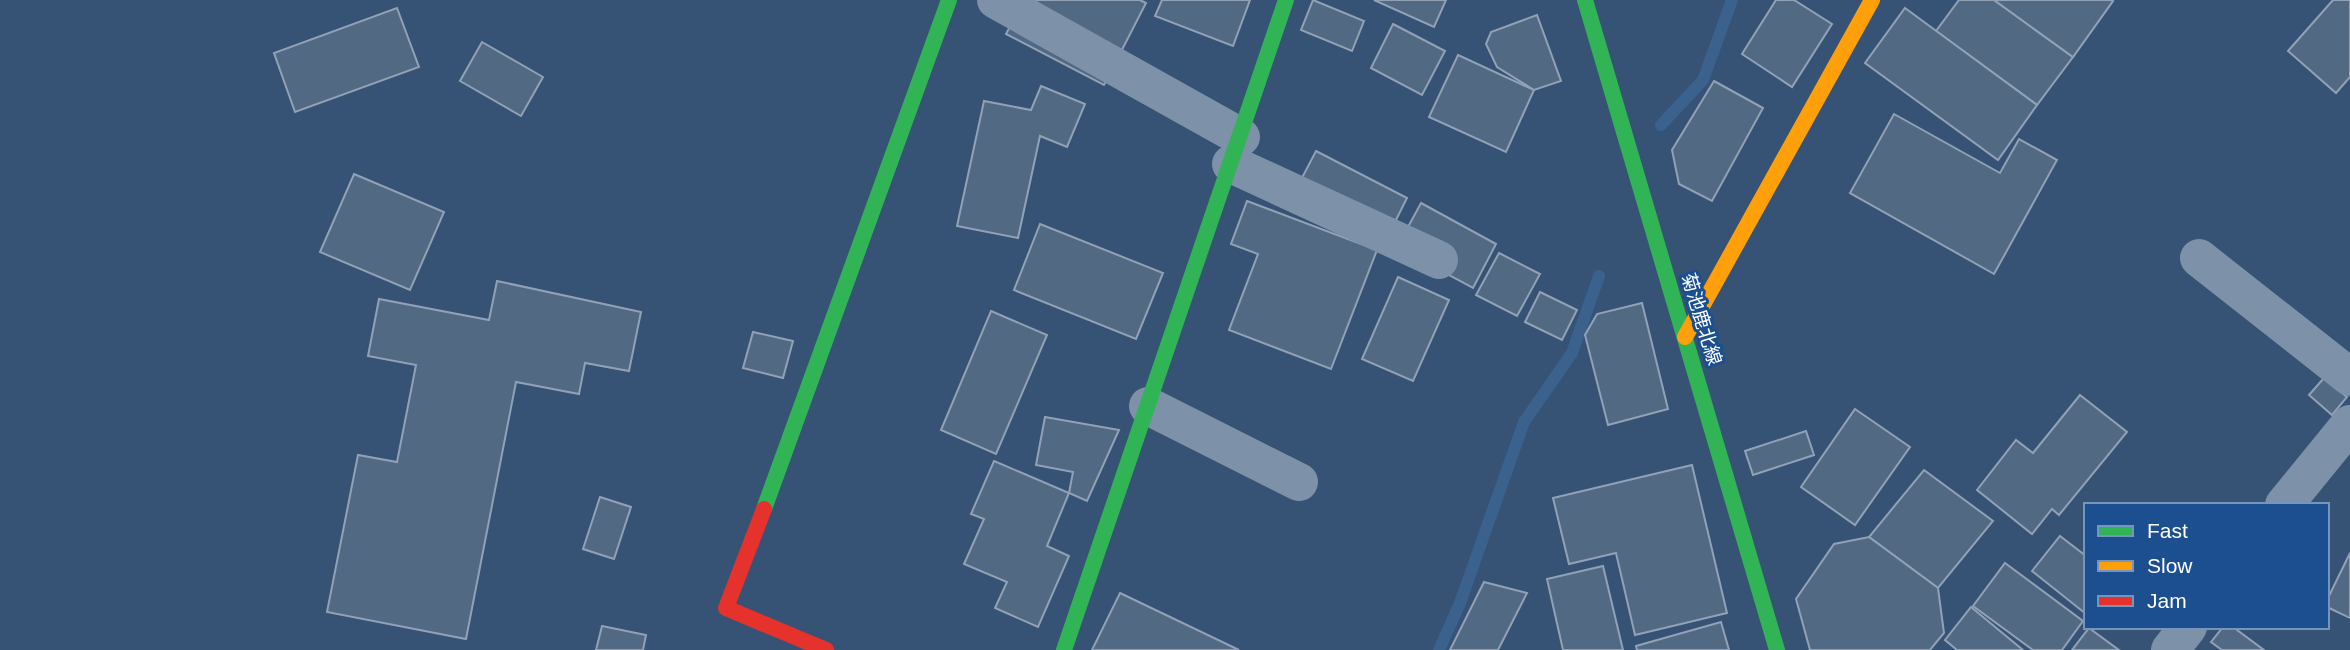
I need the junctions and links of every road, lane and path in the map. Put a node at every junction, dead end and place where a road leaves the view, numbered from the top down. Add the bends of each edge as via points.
1 (949, 0) edge
2 (996, 0) edge
3 (1286, 0) edge
4 (1585, 0) edge
5 (1872, 0) edge
6 (1236, 151) junction
7 (2199, 258) dead end
8 (1439, 260) dead end
9 (1685, 337) junction
10 (2350, 377) edge
11 (1148, 406) junction
12 (2350, 424) edge
13 (1299, 482) dead end
14 (2286, 503) edge
15 (2186, 629) edge
16 (827, 650) edge
17 (1063, 650) edge
18 (1777, 650) edge
19 (2170, 650) edge

1 - 16 street via 726,608
2 - 6 street
3 - 6 street
4 - 9 street, 菊池鹿北線
5 - 9 street
6 - 8 street
6 - 11 street
7 - 10 street
9 - 18 street, 菊池鹿北線
11 - 13 street
11 - 17 street
12 - 14 street
15 - 19 street

